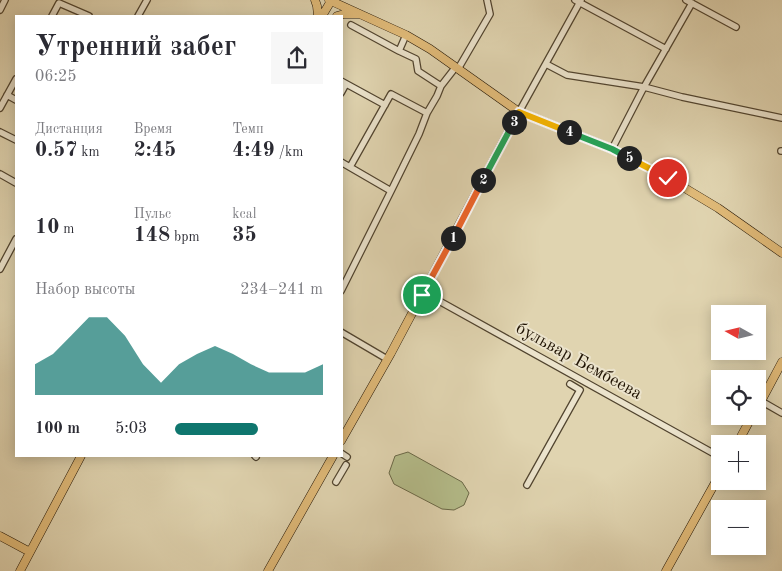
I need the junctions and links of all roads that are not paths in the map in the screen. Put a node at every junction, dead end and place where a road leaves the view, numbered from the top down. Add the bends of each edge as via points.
1 (5, 0) edge
2 (147, 0) edge
3 (314, 0) edge
4 (330, 0) edge
5 (488, 0) edge
6 (578, 1) edge
7 (689, 1) edge
8 (0, 10) edge
9 (53, 15) edge
10 (87, 15) edge
11 (139, 15) edge
12 (318, 15) edge
13 (322, 15) edge
14 (340, 15) edge
15 (361, 15) junction
16 (351, 25) dead end
17 (736, 27) dead end
18 (406, 35) junction
19 (666, 49) junction
20 (399, 51) junction
21 (546, 64) junction
22 (457, 68) junction
23 (15, 81) edge
24 (344, 82) edge
25 (441, 86) junction
26 (644, 87) junction
27 (7, 95) junction
28 (15, 99) edge
29 (385, 105) junction
30 (0, 108) edge
31 (519, 112) junction
32 (427, 113) junction
33 (782, 118) edge
34 (0, 132) edge
35 (15, 140) edge
36 (612, 149) junction
37 (343, 163) edge
38 (350, 167) junction
39 (0, 174) edge
40 (15, 182) edge
41 (391, 191) junction
42 (15, 241) edge
43 (782, 252) edge
44 (0, 269) edge
45 (343, 287) edge
46 (423, 292) junction
47 (343, 333) edge
48 (387, 359) junction
49 (782, 362) edge
50 (570, 384) dead end
51 (766, 391) edge
52 (766, 407) edge
53 (782, 413) edge
54 (343, 437) edge
55 (711, 452) edge
56 (343, 454) edge
57 (81, 457) edge
58 (332, 457) edge
59 (347, 457) dead end
60 (346, 464) dead end
61 (336, 482) dead end
62 (528, 485) dead end
63 (711, 490) edge
64 (0, 536) edge
65 (30, 552) junction
66 (22, 570) edge
67 (268, 571) edge
68 (666, 571) edge

1 - 8 street
2 - 11 street
3 - 12 main road
4 - 13 main road
4 - 15 main road
5 - 22 street via 490,14
6 - 19 street
6 - 21 street
7 - 17 street
7 - 19 street
9 - 10 street via 60,3
14 - 15 main road
15 - 18 main road
16 - 20 street
18 - 20 street
18 - 22 main road
19 - 26 street
20 - 25 street via 416,59 418,71
21 - 26 street via 566,75
21 - 31 street
22 - 25 street
22 - 31 main road
23 - 27 street
24 - 29 street
25 - 32 street
26 - 33 street
26 - 36 street
27 - 28 street
27 - 30 street
29 - 32 street via 391,94
29 - 38 street
31 - 36 main road
31 - 46 main road
32 - 41 street
34 - 35 street
36 - 43 main road via 718,208
37 - 38 street
38 - 41 street
39 - 40 street
41 - 45 street
42 - 44 street
46 - 48 main road
46 - 55 street, бульвар Бембеева
47 - 48 street
48 - 54 main road
49 - 51 main road
50 - 62 street, бульвар Бембеева via 580,390
52 - 53 street
56 - 59 street
57 - 65 main road
58 - 67 main road
60 - 61 street
63 - 68 main road
64 - 65 main road
65 - 66 main road

